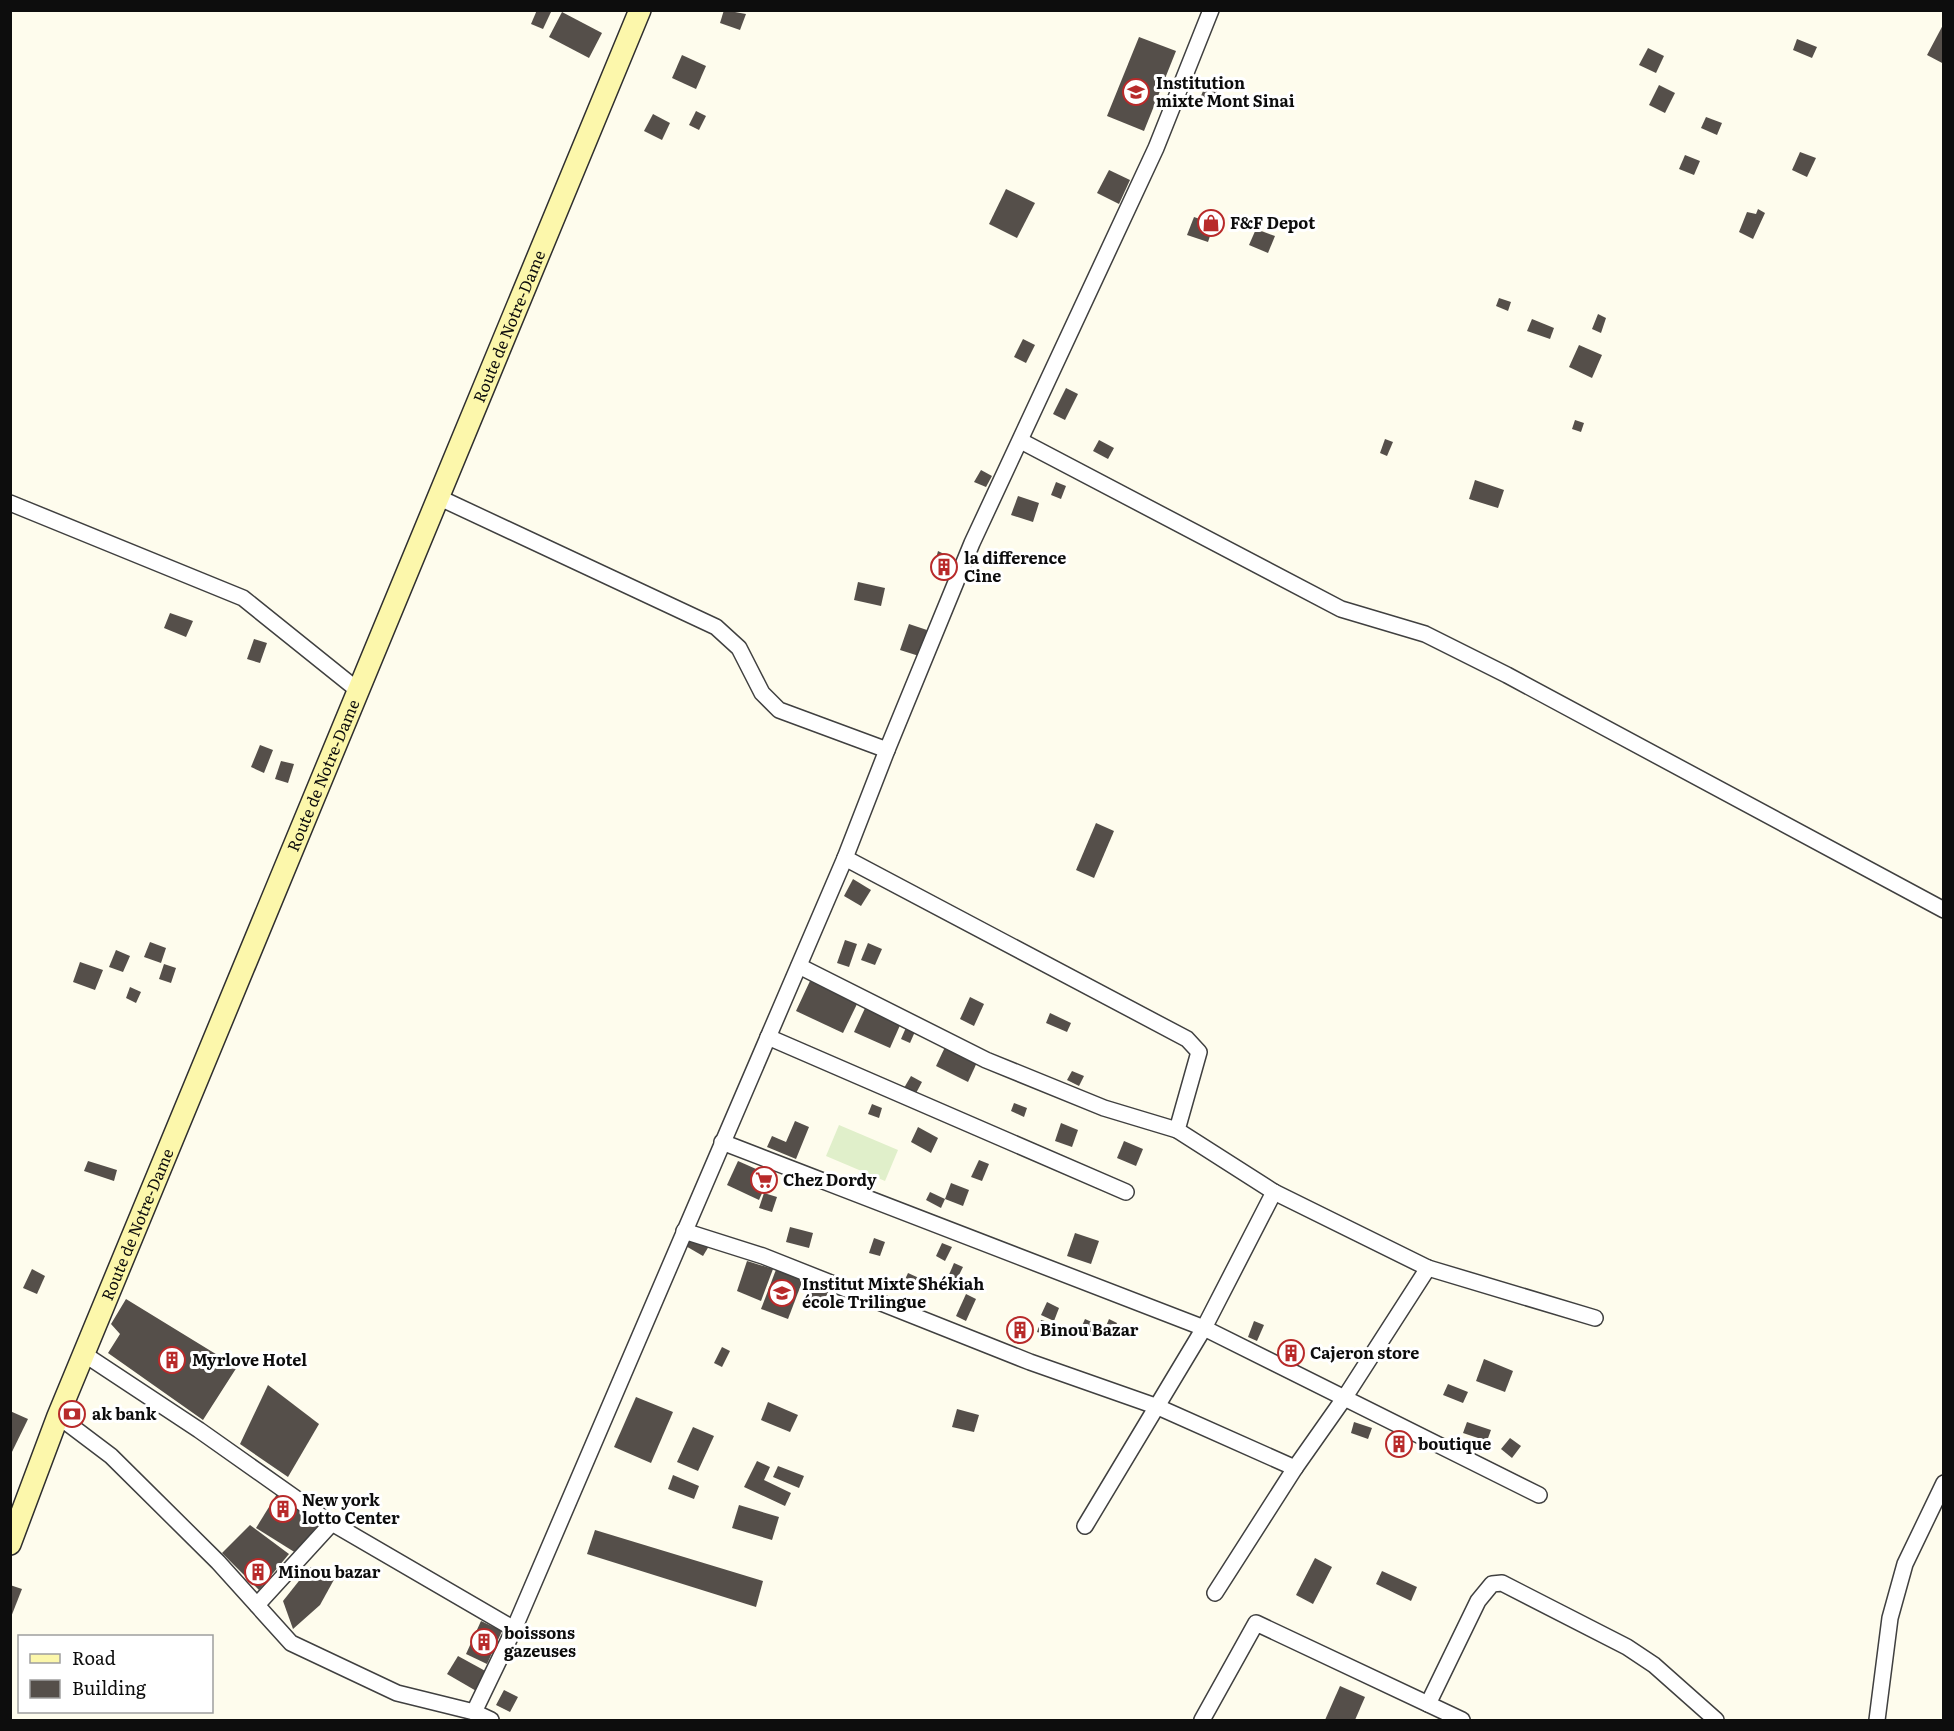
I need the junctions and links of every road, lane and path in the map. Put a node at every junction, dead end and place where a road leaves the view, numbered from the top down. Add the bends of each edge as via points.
1 (640, 10) edge
2 (1210, 10) edge
3 (1021, 441) junction
4 (440, 498) junction
5 (10, 504) edge
6 (360, 692) junction
7 (886, 750) junction
8 (845, 858) junction
9 (1944, 910) edge
10 (799, 966) junction
11 (768, 1037) junction
12 (1177, 1130) junction
13 (722, 1142) junction
14 (1126, 1191) dead end
15 (1274, 1192) junction
16 (684, 1231) junction
17 (1428, 1268) junction
18 (1595, 1318) dead end
19 (1204, 1328) junction
20 (84, 1354) junction
21 (1345, 1397) junction
22 (1158, 1407) junction
23 (58, 1416) junction
24 (1295, 1468) junction
25 (1944, 1483) edge
26 (1539, 1495) dead end
27 (332, 1523) junction
28 (1084, 1526) dead end
29 (10, 1544) edge
30 (1215, 1593) dead end
31 (257, 1605) junction
32 (514, 1629) junction
33 (1428, 1704) junction
34 (474, 1712) junction
35 (491, 1720) edge
36 (1202, 1720) edge
37 (1463, 1720) edge
38 (1716, 1720) edge
39 (1877, 1720) edge

1 - 4 street, Route de Notre-Dame
2 - 3 street via 1156,147
3 - 7 street via 972,543
3 - 9 street via 1341,609 1425,634 1508,675
4 - 6 street, Route de Notre-Dame
4 - 7 street via 716,627 739,648 762,693 778,710
5 - 6 street via 243,598
6 - 20 street, Route de Notre-Dame
7 - 8 street
8 - 10 street
8 - 12 street via 1187,1039 1199,1052
10 - 11 street
10 - 12 street via 986,1060 1104,1108
11 - 13 street
11 - 14 street
12 - 15 street
13 - 16 street
13 - 19 street
15 - 17 street
15 - 19 street
16 - 22 street via 763,1256 1030,1362
16 - 32 street
17 - 18 street
17 - 21 street
19 - 21 street
19 - 22 street
20 - 23 street, Route de Notre-Dame
20 - 27 street
21 - 24 street
21 - 26 street
22 - 24 street
22 - 28 street
23 - 29 street, Route de Notre-Dame
23 - 31 street via 111,1456
24 - 30 street
25 - 39 street via 1905,1564 1893,1607
27 - 31 street
27 - 32 street
31 - 34 street via 291,1643 397,1693
32 - 34 street
33 - 36 street via 1256,1623
33 - 37 street
33 - 38 street via 1478,1601 1492,1584 1502,1583 1645,1659
34 - 35 street

